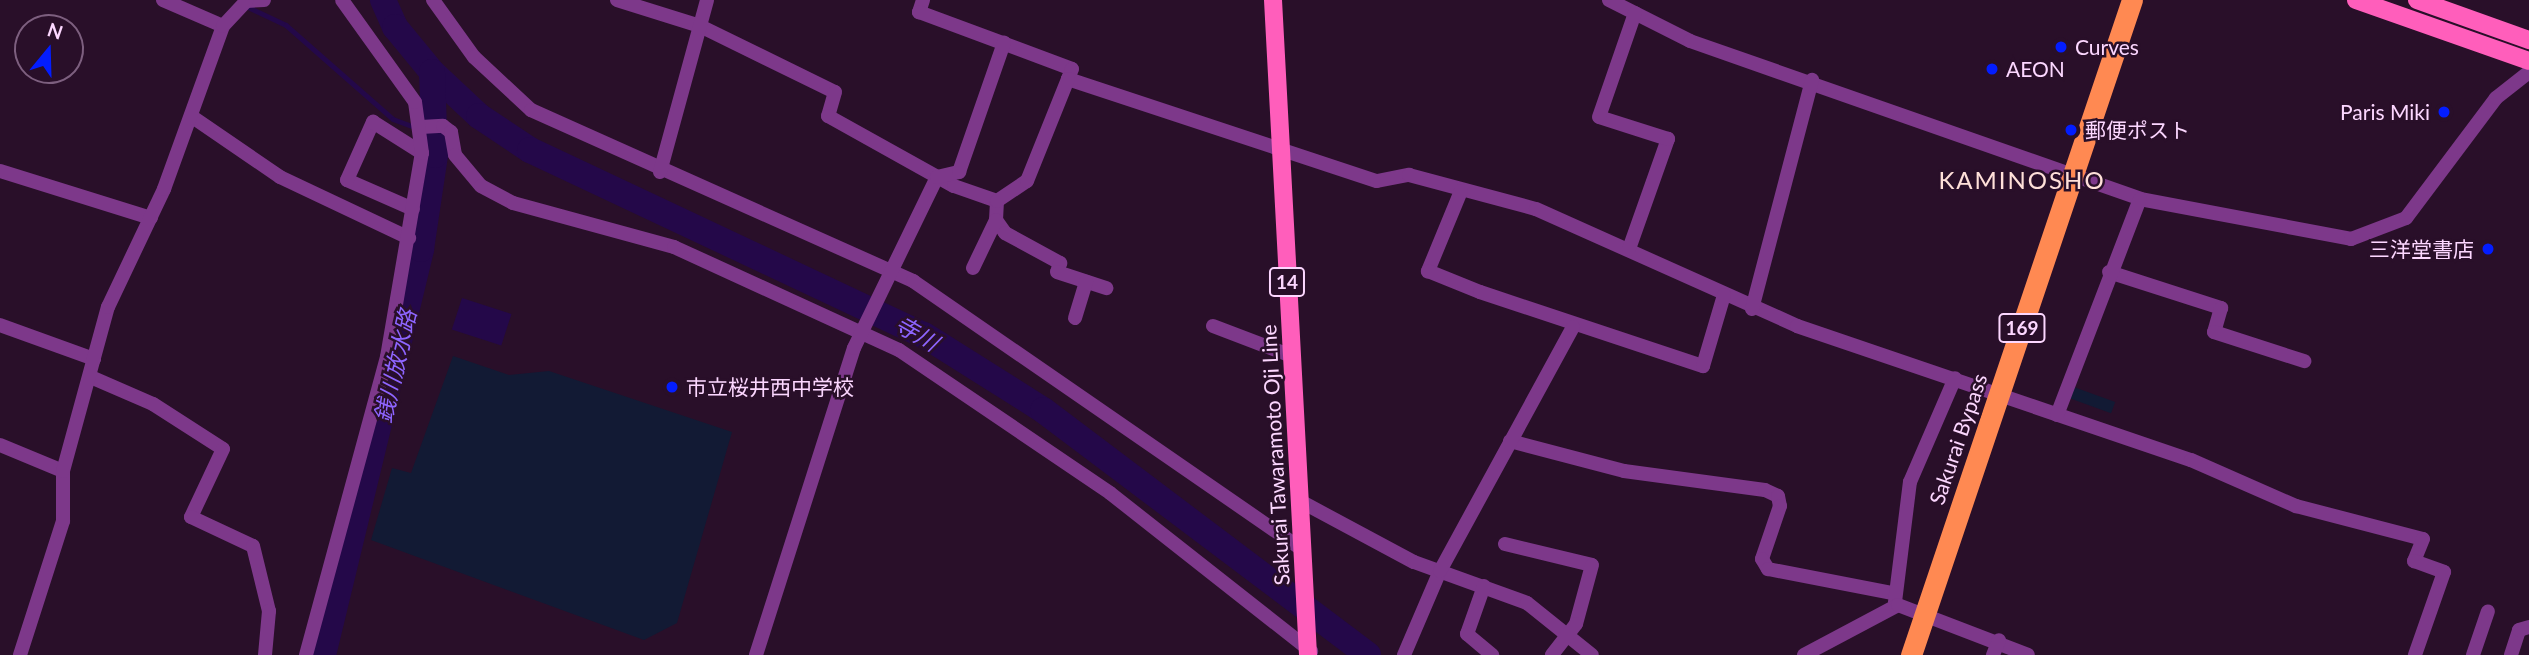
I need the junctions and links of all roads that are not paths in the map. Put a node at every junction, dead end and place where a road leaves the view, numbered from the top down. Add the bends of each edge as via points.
1 (163, 0) edge
2 (264, 0) edge
3 (342, 0) edge
4 (433, 0) edge
5 (617, 0) edge
6 (707, 0) edge
7 (923, 0) edge
8 (1273, 0) edge
9 (1609, 0) edge
10 (2132, 0) edge
11 (2356, 0) edge
12 (2417, 0) edge
13 (244, 4) edge
14 (1635, 13) junction
15 (223, 26) junction
16 (700, 26) junction
17 (2529, 40) edge
18 (1004, 43) junction
19 (2529, 61) edge
20 (2529, 72) edge
21 (1068, 79) junction
22 (1812, 80) junction
23 (191, 116) junction
24 (422, 139) junction
25 (1280, 150) junction
26 (0, 171) edge
27 (660, 172) junction
28 (2075, 175) junction
29 (937, 177) junction
30 (1461, 191) junction
31 (2140, 199) junction
32 (997, 201) junction
33 (413, 209) junction
34 (151, 218) junction
35 (996, 220) junction
36 (409, 238) junction
37 (1629, 250) junction
38 (973, 268) dead end
39 (2109, 272) junction
40 (888, 277) junction
41 (1086, 282) junction
42 (1106, 288) dead end
43 (1724, 295) junction
44 (1752, 309) junction
45 (1074, 318) dead end
46 (0, 325) edge
47 (1213, 326) dead end
48 (1573, 327) junction
49 (864, 332) junction
50 (1292, 356) junction
51 (94, 359) junction
52 (2304, 361) dead end
53 (93, 378) junction
54 (1955, 378) junction
55 (2000, 393) junction
56 (2057, 415) junction
57 (1510, 442) junction
58 (0, 445) edge
59 (63, 471) junction
60 (1300, 501) junction
61 (1505, 544) dead end
62 (1304, 557) junction
63 (1440, 571) junction
64 (1484, 586) junction
65 (1896, 599) junction
66 (2488, 611) dead end
67 (1925, 614) junction
68 (2529, 627) edge
69 (1568, 636) junction
70 (1999, 640) junction
71 (1309, 649) edge
72 (1407, 649) edge
73 (20, 655) edge
74 (265, 655) edge
75 (306, 655) edge
76 (756, 655) edge
77 (1492, 655) edge
78 (1552, 655) edge
79 (1592, 655) edge
80 (1804, 655) edge
81 (1911, 655) edge
82 (1993, 655) edge
83 (2028, 655) edge
84 (2415, 655) edge
85 (2473, 655) edge
86 (2511, 655) edge

1 - 15 street
2 - 13 street
3 - 24 street via 415,102
4 - 27 street via 474,57 531,110
5 - 16 street
6 - 16 street
7 - 18 street via 919,12
8 - 25 main road, Sakurai Tawaramoto Oji Line / 14
9 - 14 street
10 - 28 highway, Sakurai Bypass / 169
11 - 19 main road
12 - 17 main road
13 - 15 street
14 - 22 street via 1690,41
14 - 37 street via 1599,117 1668,139
15 - 23 street
16 - 27 street
16 - 29 street via 835,92 828,116
18 - 21 street via 1072,69
18 - 29 street via 959,172
20 - 31 street via 2496,98 2406,218 2378,233 2351,239
21 - 25 street
21 - 32 street via 1027,181
22 - 28 street
22 - 44 street
23 - 34 street
23 - 36 street via 280,177
24 - 33 street
24 - 33 street via 373,122 346,180
24 - 49 street via 443,126 451,132 455,155 481,186 513,203 674,247
25 - 30 street via 1377,181 1409,175
25 - 50 main road, Sakurai Tawaramoto Oji Line / 14
26 - 34 street
27 - 40 street
28 - 31 street
28 - 55 highway, Sakurai Bypass / 169
29 - 32 street
29 - 40 street
30 - 37 street via 1555,216
30 - 48 street via 1428,271
31 - 39 street
32 - 35 street
33 - 36 street
34 - 51 street via 108,307
35 - 38 street
35 - 41 street via 1028,248 1060,263 1057,272
36 - 75 street via 387,357
37 - 43 street
39 - 52 street via 2221,307 2214,332
39 - 56 street
40 - 49 street
40 - 62 street via 913,281
41 - 42 street
41 - 45 street
43 - 44 street
43 - 48 street via 1703,366
44 - 54 street
46 - 51 street
47 - 50 street
48 - 57 street
49 - 71 street via 1033,439 1220,576
49 - 76 street
50 - 60 main road, Sakurai Tawaramoto Oji Line / 14
51 - 53 street
53 - 59 street
53 - 74 street via 153,404 223,449 191,517 253,546 269,611
54 - 55 street
54 - 65 street via 1910,482
55 - 56 street
55 - 67 highway, Sakurai Bypass / 169
56 - 84 street via 2212,469 2296,506 2423,539 2414,561 2444,572
57 - 63 street
57 - 65 street via 1624,471 1765,490 1778,496 1780,506 1762,559 1768,569
58 - 59 street
59 - 73 street via 62,521
60 - 62 main road, Sakurai Tawaramoto Oji Line / 14
60 - 63 street
61 - 69 street via 1592,565
62 - 71 main road, Sakurai Tawaramoto Oji Line / 14
63 - 64 street
63 - 72 street
64 - 69 street via 1527,603
64 - 77 street via 1467,634
65 - 67 street
65 - 80 street
66 - 85 street
67 - 70 street
67 - 81 highway, Sakurai Bypass / 169
68 - 86 street via 2519,630
69 - 78 street
69 - 79 street
70 - 82 street
70 - 83 street

